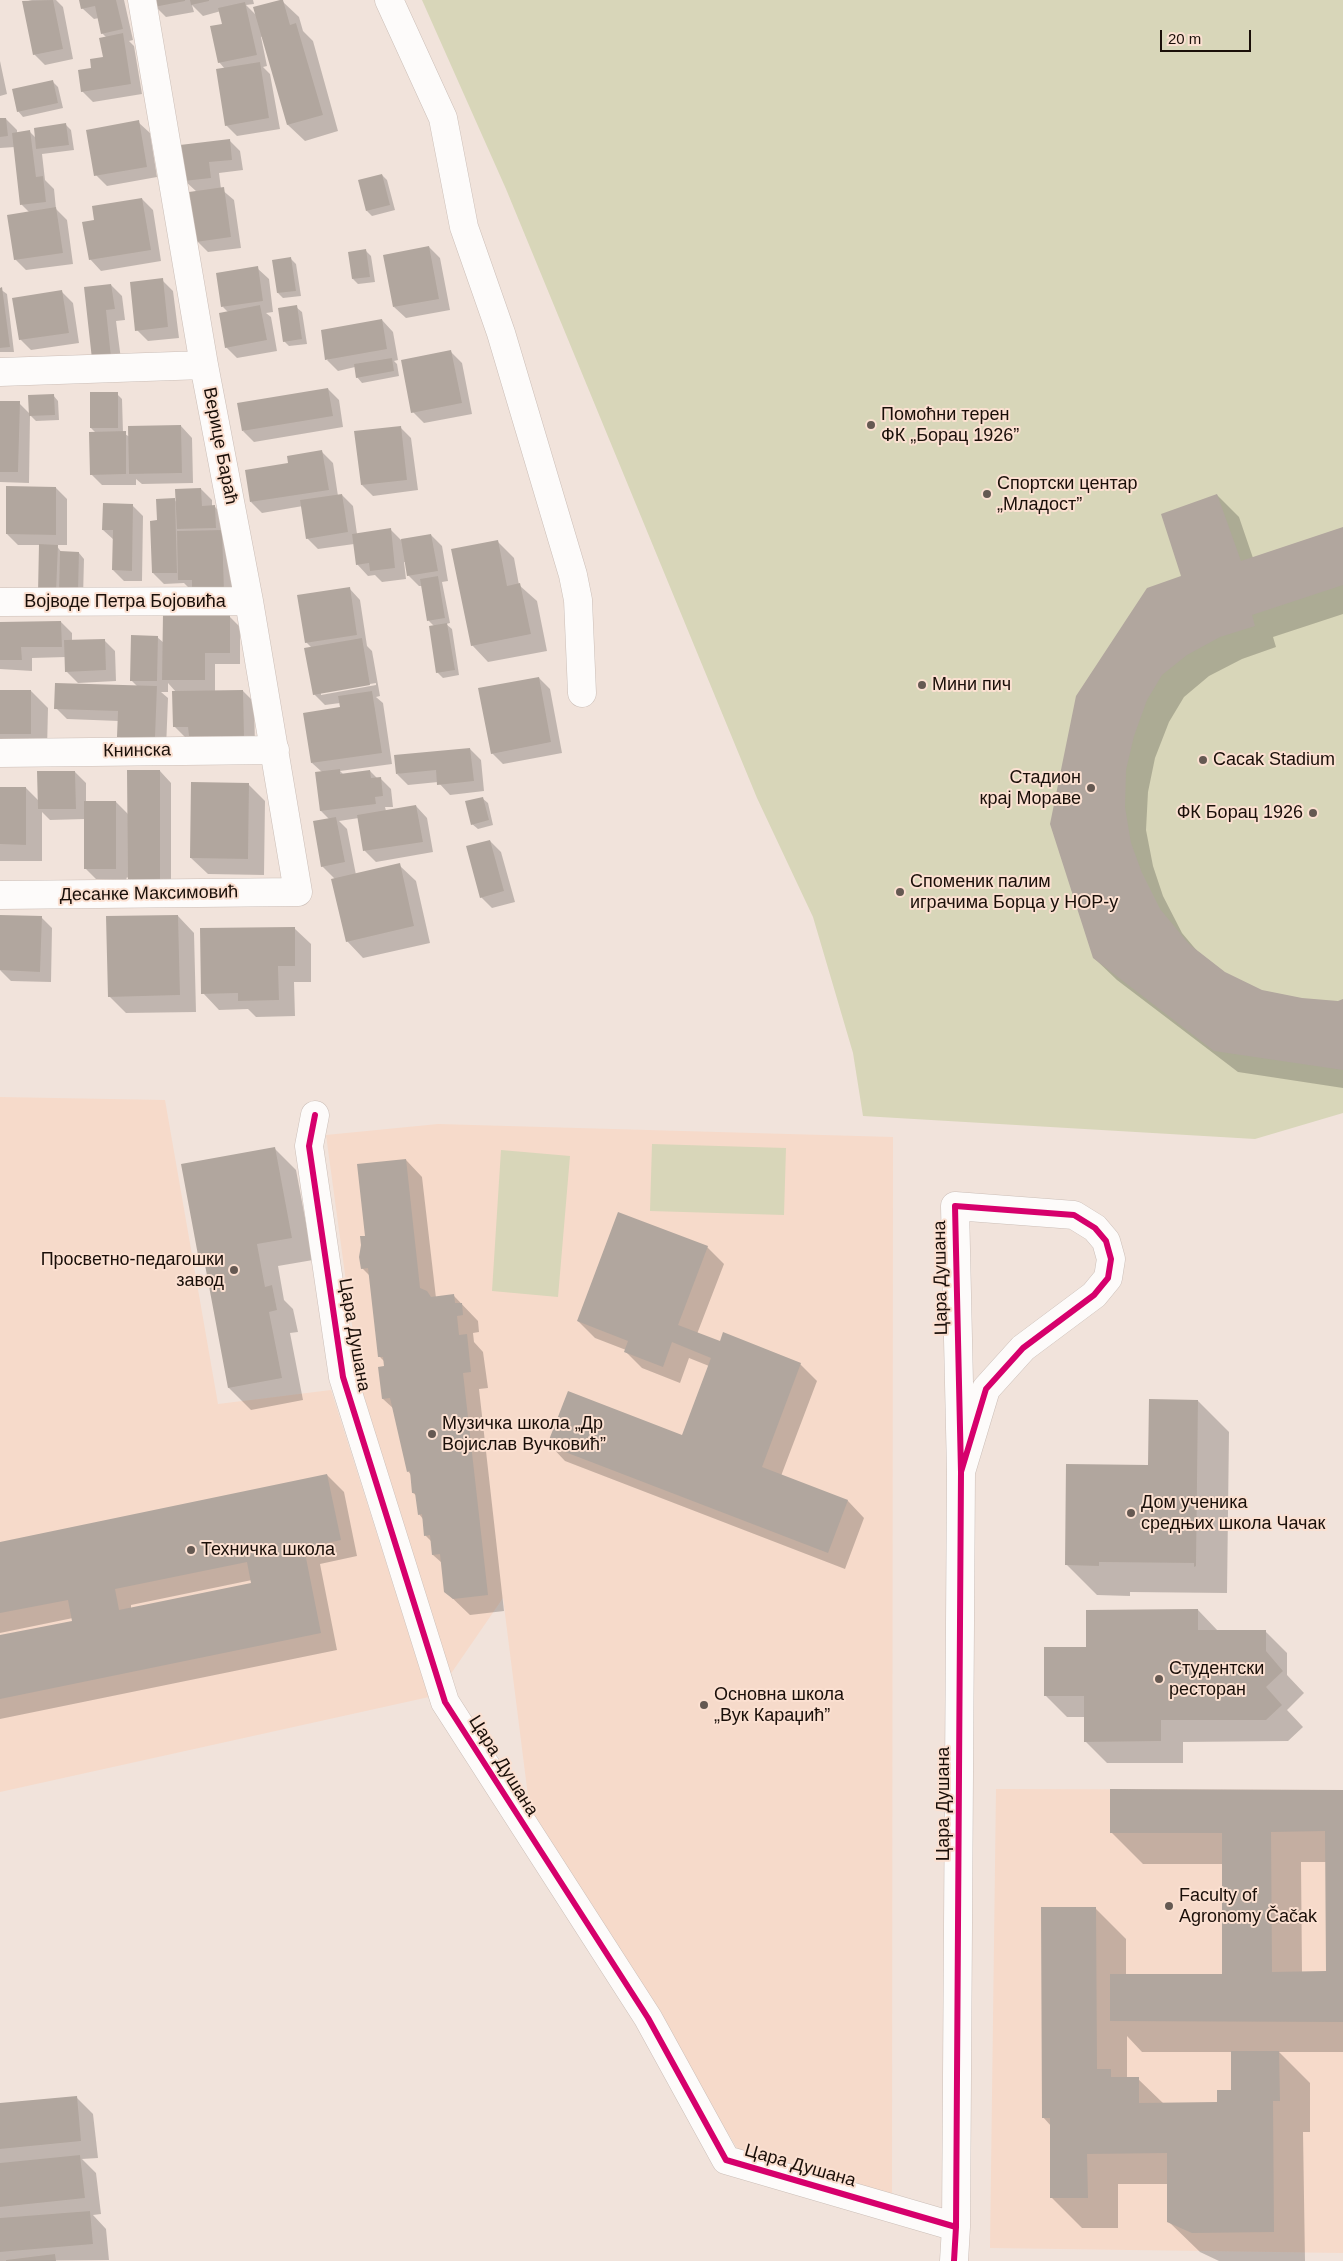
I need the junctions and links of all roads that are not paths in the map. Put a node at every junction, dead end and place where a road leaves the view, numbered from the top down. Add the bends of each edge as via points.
1 (142, 0) edge
2 (389, 0) edge
3 (204, 365) junction
4 (0, 372) edge
5 (250, 601) junction
6 (0, 602) edge
7 (582, 694) dead end
8 (274, 750) junction
9 (0, 753) edge
10 (298, 892) joint
11 (0, 896) edge
12 (314, 1114) dead end
13 (961, 1472) junction
14 (956, 2227) junction
15 (954, 2261) edge

1 - 3 street, Верице Бараћ
2 - 7 street via 443,118 464,227 501,333 573,575 578,600
3 - 4 street
3 - 5 street, Верице Бараћ
5 - 6 street, Војводе Петра Бојовића
5 - 8 street, Верице Бараћ
8 - 9 street, Книнска
8 - 10 street, Верице Бараћ
10 - 11 street, Десанке Максимовић
12 - 14 street, Цара Душана via 309,1146 343,1377 445,1702 648,2018 726,2160
13 - 13 street, Цара Душана via 954,1206 1074,1215 1095,1228 1106,1241 1111,1259 1108,1278 1094,1295 1022,1348 986,1389
13 - 14 street, Цара Душана
14 - 15 street, Цара Душана

